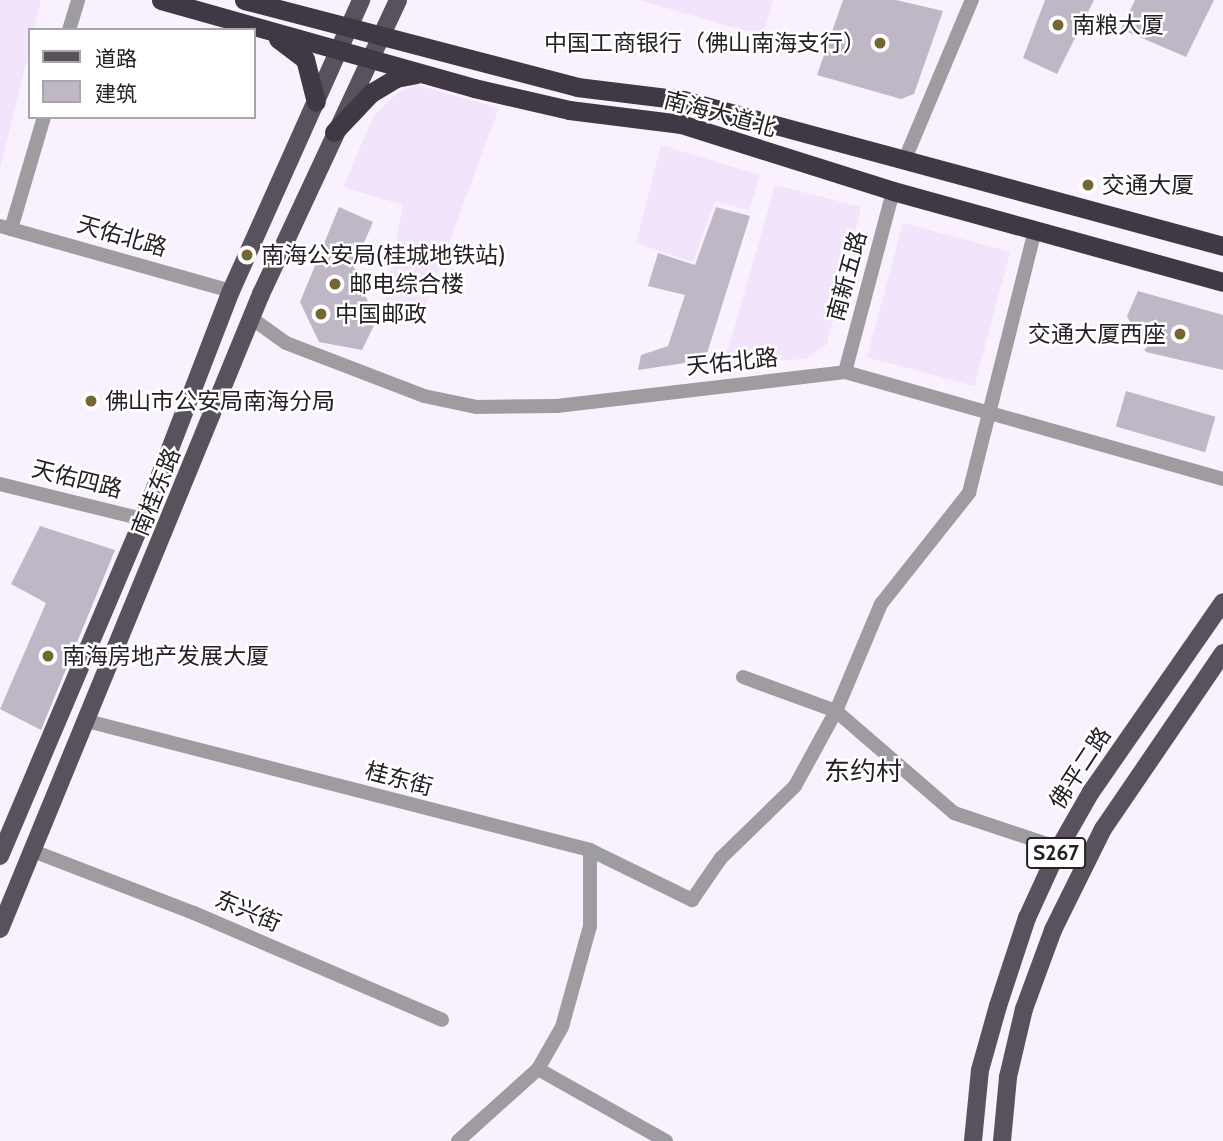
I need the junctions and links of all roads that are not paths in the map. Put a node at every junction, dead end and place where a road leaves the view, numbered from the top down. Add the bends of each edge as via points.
1 (78, 0) edge
2 (161, 0) edge
3 (244, 0) edge
4 (361, 0) edge
5 (398, 0) edge
6 (972, 0) edge
7 (252, 27) joint
8 (70, 28) edge
9 (255, 28) edge
10 (256, 28) edge
11 (256, 29) edge
12 (347, 30) junction
13 (380, 38) junction
14 (339, 52) junction
15 (372, 60) junction
16 (420, 73) junction
17 (316, 102) junction
18 (43, 119) edge
19 (334, 132) junction
20 (905, 159) junction
21 (893, 191) junction
22 (5, 228) edge
23 (1035, 230) junction
24 (1223, 246) edge
25 (1223, 282) edge
26 (231, 291) junction
27 (251, 318) junction
28 (845, 372) junction
29 (988, 412) junction
30 (1223, 479) edge
31 (0, 484) edge
32 (143, 519) junction
33 (1223, 602) edge
34 (1223, 653) edge
35 (743, 677) dead end
36 (836, 711) junction
37 (87, 721) junction
38 (2, 846) edge
39 (1059, 848) junction
40 (590, 850) junction
41 (33, 851) junction
42 (0, 929) edge
43 (442, 1020) dead end
44 (538, 1069) junction
45 (458, 1141) edge
46 (666, 1141) edge
47 (973, 1141) edge
48 (1002, 1141) edge

1 - 8 street
2 - 7 highway, 南海大道北
3 - 12 highway, 南海大道北
4 - 12 main road, 南桂东路
5 - 13 main road, 南桂东路
6 - 20 street
7 - 9 highway, 南海大道北
10 - 14 highway, 南海大道北
11 - 17 highway via 305,59
12 - 13 highway, 南海大道北
12 - 14 main road, 南桂东路
13 - 15 main road, 南桂东路
13 - 20 highway, 南海大道北 via 577,88 683,100
14 - 15 highway, 南海大道北
14 - 17 main road, 南桂东路
15 - 16 highway, 南海大道北
15 - 19 main road, 南桂东路
16 - 19 highway via 396,78 371,93
16 - 21 highway, 南海大道北 via 569,110 681,124
17 - 26 main road, 南桂东路
18 - 22 street
19 - 27 main road, 南桂东路
20 - 24 highway, 南海大道北
21 - 23 highway, 南海大道北
21 - 28 street, 南新五路
22 - 26 street, 天佑北路
23 - 25 highway, 南海大道北
23 - 29 street
26 - 32 main road, 南桂东路
27 - 28 street, 天佑北路 via 286,343 424,396 476,407 557,406
27 - 37 main road, 南桂东路
28 - 29 street, 天佑北路
29 - 30 street, 天佑北路
29 - 36 street via 969,493 881,604
31 - 32 street, 天佑四路
32 - 38 main road, 南桂东路
33 - 39 main road, 佛平二路 / S267 via 1091,792
34 - 48 main road via 1102,829 1053,930 1024,1009 1008,1077
35 - 36 street
36 - 39 street via 954,813
36 - 40 street, 桂东街 via 795,786 721,858 692,900
37 - 40 street, 桂东街
37 - 41 main road, 南桂东路
39 - 47 main road, 佛平二路 / S267 via 1027,918 998,1006 980,1070
40 - 44 street via 590,926 562,1027
41 - 42 main road, 南桂东路
41 - 43 street, 东兴街 via 207,919
44 - 45 street
44 - 46 street

